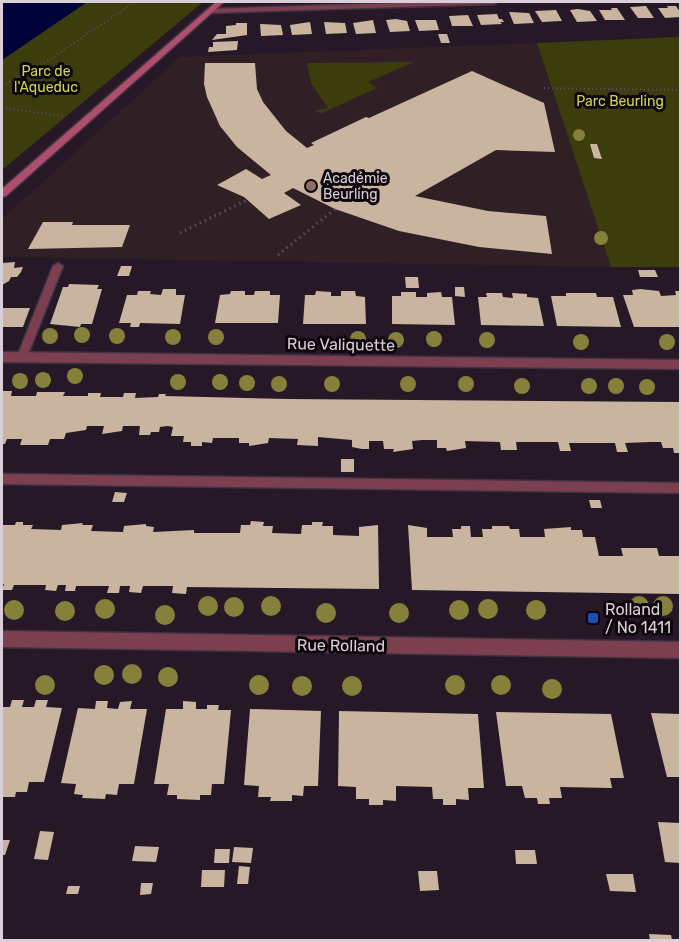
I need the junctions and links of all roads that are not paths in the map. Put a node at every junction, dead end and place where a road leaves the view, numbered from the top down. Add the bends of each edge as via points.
1 (220, 2) edge
2 (494, 2) edge
3 (209, 11) junction
4 (2, 194) edge
5 (58, 266) dead end
6 (2, 357) edge
7 (22, 357) junction
8 (681, 364) edge
9 (2, 479) edge
10 (681, 488) edge
11 (2, 639) edge
12 (681, 650) edge

1 - 3 main road
2 - 3 street
3 - 4 main road
5 - 7 lane
6 - 7 street, Rue Valiquette
7 - 8 street, Rue Valiquette
9 - 10 lane
11 - 12 street, Rue Rolland

